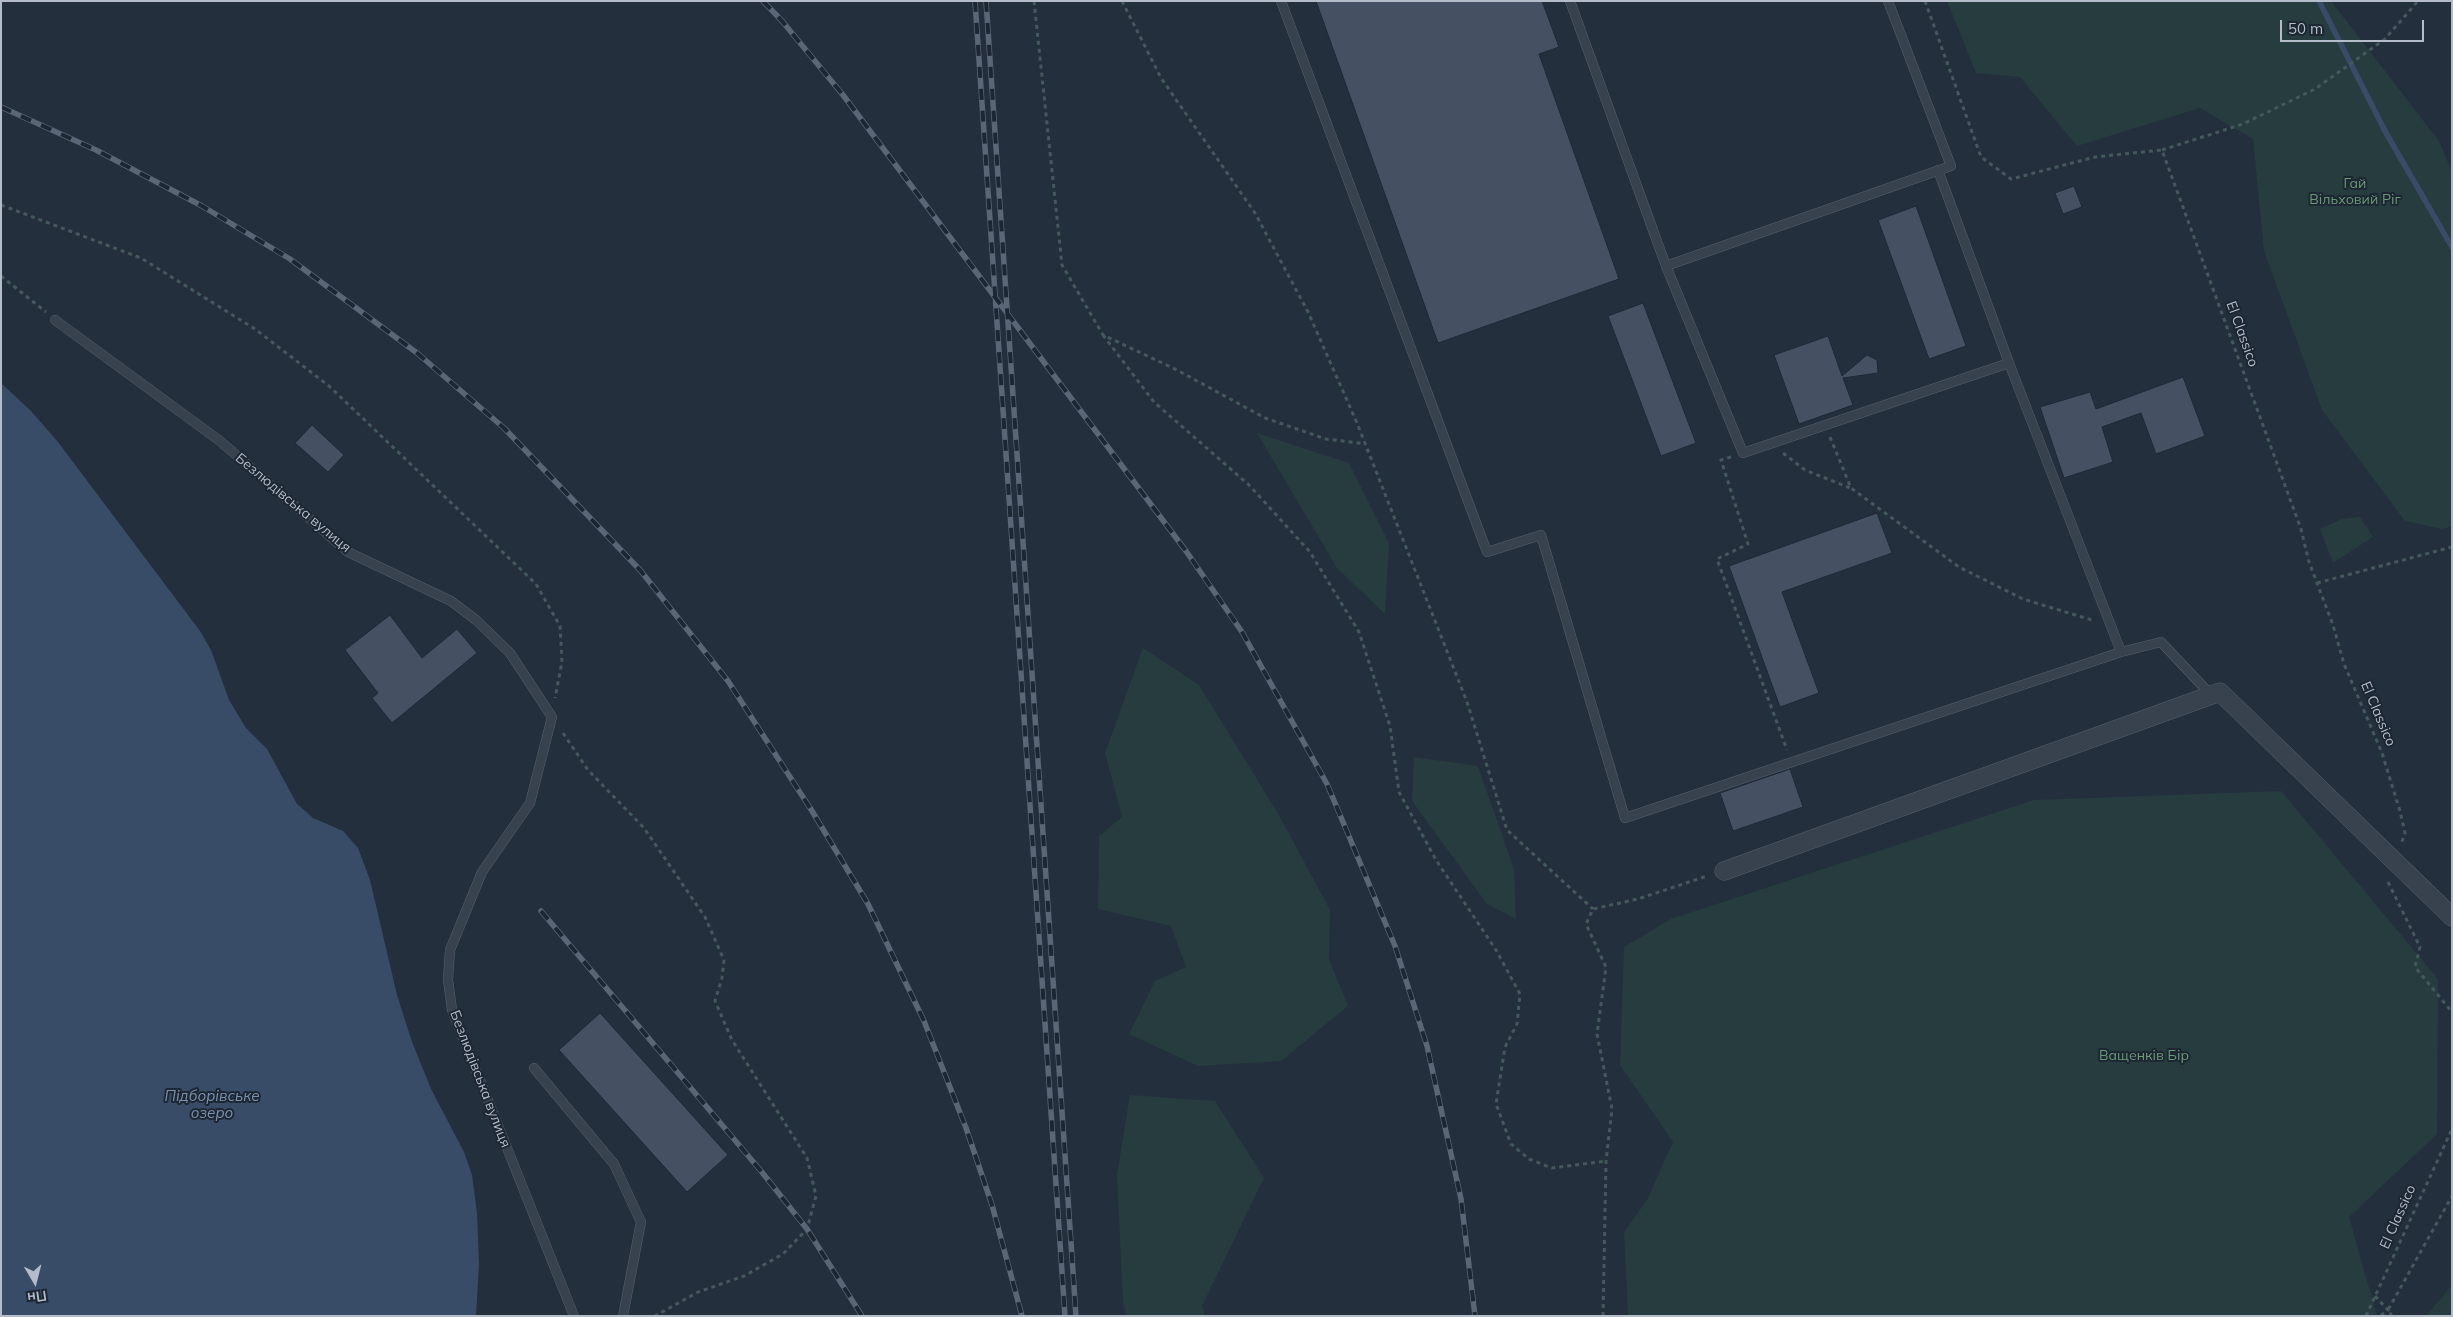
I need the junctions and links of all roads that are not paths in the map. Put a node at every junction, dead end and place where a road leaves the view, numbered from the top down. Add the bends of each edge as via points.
1 (1281, 1) edge
2 (1570, 1) edge
3 (1888, 1) edge
4 (1938, 170) junction
5 (1666, 266) junction
6 (56, 320) road end
7 (2009, 363) junction
8 (2121, 652) junction
9 (2211, 695) junction
10 (1724, 871) road end
11 (2452, 917) edge
12 (534, 1068) dead end
13 (574, 1316) edge
14 (622, 1316) edge

1 - 8 lane via 1487,552 1541,535 1625,818
2 - 5 lane
3 - 4 lane via 1950,166
4 - 5 lane
4 - 7 lane
5 - 7 lane via 1743,453
6 - 13 lane, Безлюдівська вулиця via 220,441 348,552 451,601 476,620 510,653 552,717 530,803 482,872 450,950 448,980 452,1010
7 - 8 lane
8 - 9 lane via 2161,642
9 - 10 street
9 - 11 street via 2220,692
12 - 14 lane via 614,1164 641,1222

